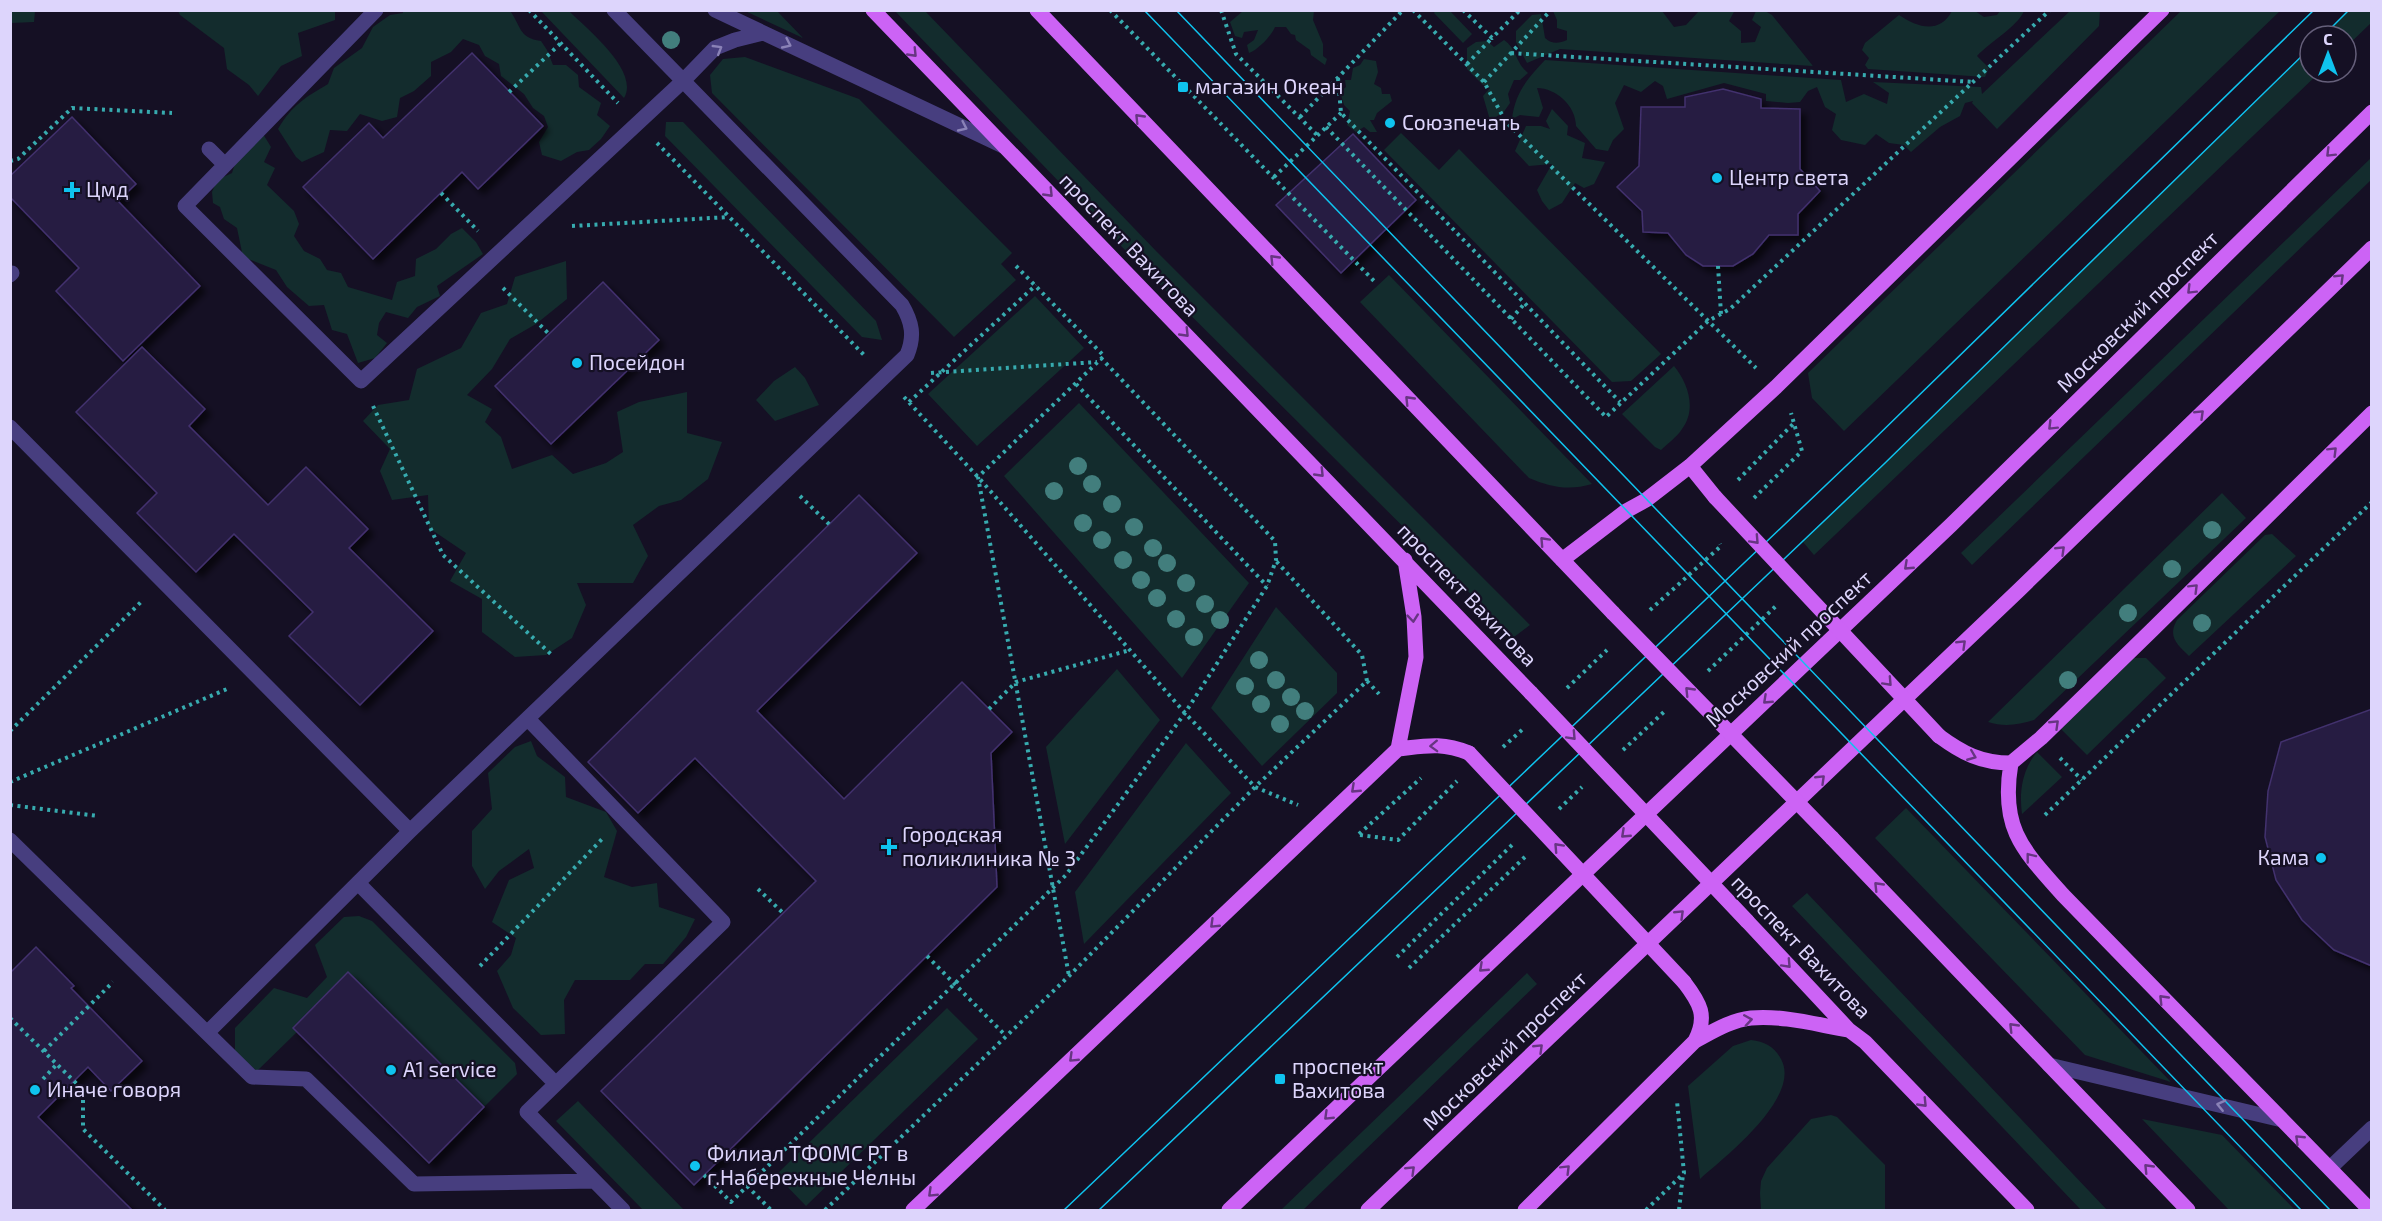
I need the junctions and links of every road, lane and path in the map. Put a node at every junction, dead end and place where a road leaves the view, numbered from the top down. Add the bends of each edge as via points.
1 (376, 10) edge
2 (529, 10) edge
3 (615, 10) edge
4 (715, 10) edge
5 (873, 10) edge
6 (1037, 10) edge
7 (1110, 10) edge
8 (1221, 10) edge
9 (1403, 10) edge
10 (1413, 10) edge
11 (1463, 10) edge
12 (1520, 10) edge
13 (1551, 10) edge
14 (2050, 10) edge
15 (2153, 13) edge
16 (763, 33) junction
17 (1492, 38) junction
18 (561, 43) junction
19 (1510, 53) junction
20 (1467, 64) junction
21 (1338, 78) junction
22 (683, 81) junction
23 (1484, 82) junction
24 (1974, 82) junction
25 (509, 92) dead end
26 (620, 105) dead end
27 (172, 112) dead end
28 (1341, 112) junction
29 (2372, 112) edge
30 (1300, 117) junction
31 (1326, 127) junction
32 (649, 136) dead end
33 (1318, 136) junction
34 (1004, 147) junction
35 (209, 149) dead end
36 (10, 161) edge
37 (225, 165) junction
38 (1274, 177) junction
39 (441, 193) dead end
40 (729, 217) junction
41 (524, 229) junction
42 (2372, 248) edge
43 (498, 253) junction
44 (1016, 266) dead end
45 (1718, 266) dead end
46 (483, 268) junction
47 (1375, 282) dead end
48 (1036, 285) junction
49 (1525, 303) junction
50 (1721, 314) junction
51 (1510, 319) junction
52 (1708, 321) junction
53 (549, 334) dead end
54 (1099, 360) junction
55 (942, 372) junction
56 (885, 377) junction
57 (361, 381) junction
58 (1076, 384) junction
59 (909, 402) junction
60 (1620, 402) junction
61 (2372, 413) edge
62 (10, 427) edge
63 (1690, 466) junction
64 (978, 477) junction
65 (1734, 484) dead end
66 (800, 496) dead end
67 (1753, 499) dead end
68 (2372, 502) edge
69 (830, 525) dead end
70 (1719, 540) dead end
71 (1276, 560) junction
72 (1405, 560) junction
73 (1562, 560) junction
74 (163, 580) junction
75 (1267, 586) junction
76 (1776, 606) dead end
77 (1646, 614) dead end
78 (1613, 644) dead end
79 (1130, 650) junction
80 (574, 675) junction
81 (1703, 675) dead end
82 (258, 676) junction
83 (1367, 681) junction
84 (1016, 682) junction
85 (1563, 691) dead end
86 (1381, 697) dead end
87 (1671, 706) dead end
88 (989, 709) dead end
89 (1185, 713) junction
90 (528, 719) junction
91 (1530, 723) dead end
92 (10, 730) edge
93 (1499, 748) dead end
94 (1398, 749) junction
95 (1620, 753) dead end
96 (2011, 763) junction
97 (1429, 771) dead end
98 (1464, 774) dead end
99 (10, 782) edge
100 (1587, 783) dead end
101 (1255, 787) junction
102 (10, 805) edge
103 (1298, 805) dead end
104 (1553, 814) dead end
105 (2045, 815) dead end
106 (98, 816) dead end
107 (623, 818) junction
108 (1352, 830) dead end
109 (411, 831) junction
110 (1360, 835) junction
111 (10, 840) edge
112 (1513, 844) dead end
113 (1532, 850) dead end
114 (358, 883) junction
115 (1054, 887) junction
116 (758, 889) dead end
117 (783, 913) dead end
118 (927, 956) dead end
119 (1397, 957) dead end
120 (134, 961) junction
121 (1409, 968) dead end
122 (1069, 976) junction
123 (954, 984) junction
124 (460, 987) junction
125 (10, 1018) edge
126 (1849, 1030) junction
127 (207, 1033) junction
128 (1005, 1035) junction
129 (1695, 1041) junction
130 (44, 1051) junction
131 (1674, 1062) junction
132 (57, 1064) junction
133 (2049, 1065) junction
134 (43, 1079) dead end
135 (556, 1084) junction
136 (2278, 1119) junction
137 (2372, 1128) edge
138 (2330, 1168) junction
139 (1684, 1173) junction
140 (704, 1175) dead end
141 (594, 1181) junction
142 (747, 1186) junction
143 (165, 1210) edge
144 (622, 1210) edge
145 (771, 1210) edge
146 (825, 1210) edge
147 (913, 1210) edge
148 (1229, 1210) edge
149 (1368, 1210) edge
150 (1525, 1210) edge
151 (1646, 1210) edge
152 (1679, 1210) edge
153 (2027, 1210) edge
154 (2188, 1210) edge
155 (2370, 1210) edge

1 - 37 street
2 - 18 path
3 - 22 street
4 - 16 street
5 -> 34 main road, проспект Вахитова
73 -> 6 main road
7 - 38 path
8 - 30 path via 1236,54
9 - 21 path
10 - 20 path
11 - 17 path
12 - 17 path
13 - 19 path
14 - 24 path
15 - 63 main road via 1784,379
22 -> 16 street via 715,48
16 -> 34 street
17 - 20 path
18 - 25 path
18 - 26 path
19 - 23 path
19 - 24 path
20 - 23 path
21 - 28 path
21 - 30 path
22 - 41 street
22 - 56 street via 902,305 912,330 911,345 908,355
23 - 52 path via 1506,122
24 - 50 path
27 - 36 path via 72,108 18,159
28 - 31 path
28 - 49 path
29 -> 148 main road, Московский проспект via 1951,525
30 - 33 path
31 - 33 path
31 - 51 path
32 - 40 path
33 - 38 path
34 -> 72 main road, проспект Вахитова
35 - 37 street
37 - 57 street via 185,206
38 - 47 path
39 - 43 path
40 - 41 path
40 - 56 path
41 - 43 street
149 -> 42 main road, Московский проспект
43 - 46 street
44 - 48 path
45 - 50 path
46 - 53 path
46 - 57 street
48 - 54 path via 1104,356
48 - 55 path
49 - 51 path
49 - 60 path
50 - 52 path
51 - 60 path via 1606,417
52 - 60 path
54 - 55 path
54 - 58 path
54 - 71 path via 1275,541
55 - 59 path
56 - 59 path
56 - 80 street
57 - 80 path via 443,555
58 - 64 path
58 - 75 path
59 - 64 path
96 -> 61 main road
62 - 74 street
63 - 73 main road
63 -> 96 main road, bridge via 1939,736 1976,759
64 - 79 path
64 - 84 path
65 - 67 path via 1794,423 1802,451
66 - 69 path
68 - 105 path
70 - 77 path via 1721,546
71 - 75 path
71 - 83 path via 1362,655
72 -> 94 main road via 1416,657
72 -> 126 main road, проспект Вахитова, bridge
133 -> 73 main road, bridge
74 - 82 street
74 - 92 path
75 - 89 path
76 - 81 path
78 - 85 path
79 - 84 path
79 - 89 path
80 - 90 street
82 - 99 path
82 - 109 street
83 - 86 path
83 - 101 path
84 - 88 path
84 - 115 path
87 - 95 path
89 - 101 path
89 - 115 path
90 - 107 street
90 - 109 street
91 - 93 path
129 -> 94 main road, bridge via 1702,1014 1684,982 1469,753 1433,744
94 -> 147 main road
136 -> 96 main road via 2027,855 2015,835 2008,810
97 - 110 path
98 - 110 path via 1398,840
100 - 104 path
101 - 103 path
101 - 122 path
102 - 106 path
107 - 124 path
107 - 135 street via 723,922
108 - 110 path
109 - 114 street
111 - 120 street
112 - 119 path
113 - 121 path
114 - 124 street
114 - 127 street
115 - 122 path
115 - 123 path
116 - 117 path
118 - 123 path
120 - 127 street
120 - 130 path
122 - 128 path
123 - 128 path
123 - 142 path
124 - 135 street
125 - 130 path
129 -> 126 main road via 1723,1026 1750,1018
126 -> 153 main road, проспект Вахитова
127 - 141 street via 252,1077 306,1079 414,1184
128 - 146 path
129 - 131 main road
130 - 132 path
131 - 139 path
150 -> 131 main road
132 - 134 path
132 - 143 path via 83,1090 83,1129
136 -> 133 street
154 -> 133 main road
135 - 141 street via 527,1112
138 -> 136 main road
137 - 138 street
138 - 155 main road
139 - 151 path
139 - 152 path
140 - 142 path via 731,1202
141 - 144 street
142 - 145 path

